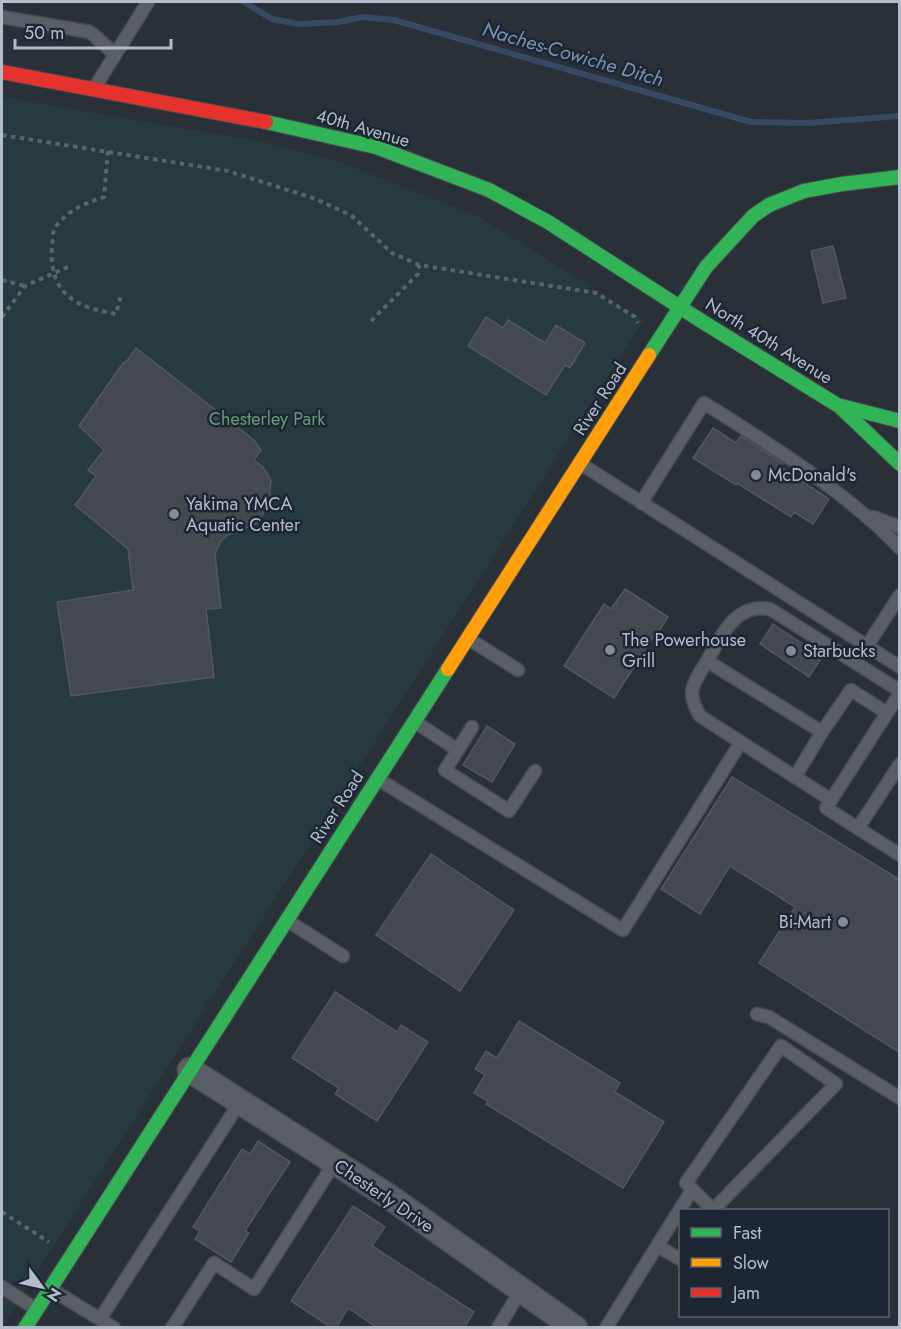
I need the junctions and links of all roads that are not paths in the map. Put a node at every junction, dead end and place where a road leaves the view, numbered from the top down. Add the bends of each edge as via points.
1 (147, 2) edge
2 (2, 17) edge
3 (115, 54) junction
4 (2, 72) edge
5 (93, 89) junction
6 (900, 177) edge
7 (680, 307) junction
8 (839, 406) junction
9 (900, 421) edge
10 (580, 464) junction
11 (900, 464) edge
12 (641, 503) junction
13 (862, 512) junction
14 (900, 527) edge
15 (900, 548) edge
16 (900, 595) edge
17 (468, 638) junction
18 (867, 646) junction
19 (706, 661) junction
20 (900, 667) edge
21 (518, 670) dead end
22 (900, 692) edge
23 (887, 713) junction
24 (414, 722) junction
25 (472, 727) dead end
26 (822, 732) junction
27 (741, 742) junction
28 (458, 750) junction
29 (900, 764) edge
30 (534, 771) dead end
31 (795, 777) junction
32 (377, 779) junction
33 (831, 800) junction
34 (858, 828) junction
35 (900, 855) edge
36 (286, 920) junction
37 (343, 956) dead end
38 (757, 1014) dead end
39 (190, 1070) junction
40 (900, 1098) edge
41 (240, 1102) junction
42 (335, 1162) junction
43 (692, 1190) junction
44 (680, 1209) edge
45 (712, 1209) edge
46 (714, 1209) edge
47 (679, 1211) edge
48 (657, 1246) junction
49 (679, 1259) edge
50 (2, 1287) edge
51 (50, 1288) junction
52 (521, 1290) junction
53 (37, 1309) junction
54 (100, 1319) junction
55 (572, 1327) edge
56 (25, 1328) edge
57 (114, 1328) edge
58 (172, 1328) edge
59 (498, 1328) edge
60 (606, 1328) edge

1 - 3 lane
2 - 3 lane via 90,32
3 - 5 lane
4 - 5 main road, 40th Avenue
5 - 7 main road, 40th Avenue via 376,147 489,190 548,222
6 - 7 main road, River Road via 792,194 770,204 742,226 706,267
7 - 8 main road, North 40th Avenue
7 - 10 main road, River Road
8 - 9 main road, North 40th Avenue
8 - 11 main road, North 40th Avenue
10 - 12 lane
10 - 17 main road, River Road
12 - 13 lane via 704,403
12 - 18 lane
13 - 14 lane
13 - 15 lane
16 - 18 lane
17 - 21 lane
17 - 24 main road, River Road
18 - 20 lane
19 - 22 lane via 742,611 770,609
19 - 26 lane
19 - 27 lane via 691,688 693,704 700,716
22 - 23 lane
23 - 26 lane via 850,690
23 - 33 lane
24 - 28 lane
24 - 32 main road, River Road
25 - 28 lane
26 - 31 lane
27 - 31 lane
27 - 32 lane via 623,930
28 - 30 lane via 445,770 509,811
29 - 34 lane
31 - 33 lane
32 - 36 main road, River Road
33 - 34 lane via 826,808
34 - 35 lane
36 - 37 lane
36 - 39 main road, River Road
38 - 40 lane via 769,1017
39 - 41 street, Chesterly Drive
39 - 51 main road, River Road
41 - 42 street, Chesterly Drive
41 - 54 lane
42 - 52 street, Chesterly Drive
42 - 58 lane via 254,1289 214,1263
43 - 44 lane
43 - 45 lane
43 - 46 lane via 686,1183 781,1046 836,1084
47 - 48 lane
48 - 49 lane
48 - 60 lane
50 - 53 lane
51 - 53 main road, River Road
51 - 54 lane
52 - 55 street, Chesterly Drive
52 - 59 lane
53 - 56 main road, River Road
54 - 57 lane

